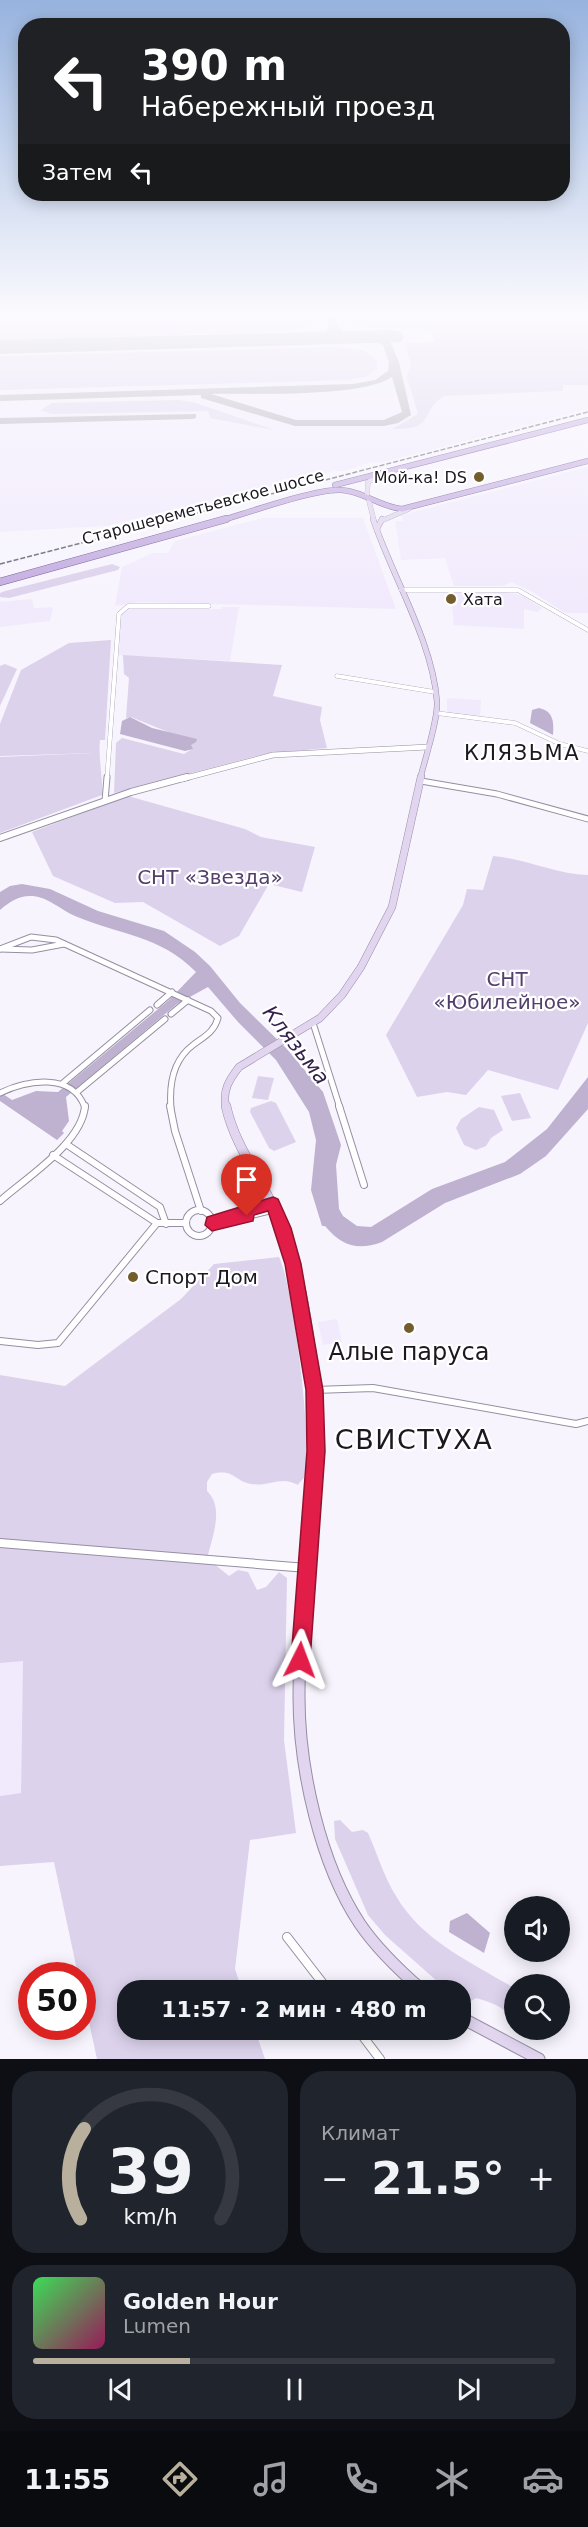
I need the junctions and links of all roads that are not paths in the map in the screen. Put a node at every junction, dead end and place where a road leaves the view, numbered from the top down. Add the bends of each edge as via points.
1 (588, 420) edge
2 (588, 461) edge
3 (390, 471) junction
4 (368, 499) junction
5 (414, 507) junction
6 (377, 529) junction
7 (0, 577) edge
8 (0, 582) edge
9 (401, 590) junction
10 (209, 606) dead end
11 (588, 630) edge
12 (338, 676) dead end
13 (435, 692) junction
14 (436, 713) junction
15 (428, 747) junction
16 (588, 751) edge
17 (421, 781) junction
18 (105, 801) junction
19 (588, 819) edge
20 (0, 838) edge
21 (65, 944) junction
22 (0, 949) edge
23 (173, 992) junction
24 (187, 999) junction
25 (157, 1005) dead end
26 (150, 1010) dead end
27 (171, 1014) dead end
28 (165, 1019) dead end
29 (313, 1023) junction
30 (0, 1084) edge
31 (65, 1084) junction
32 (3, 1091) edge
33 (76, 1092) junction
34 (66, 1144) junction
35 (53, 1155) junction
36 (364, 1185) dead end
37 (0, 1201) edge
38 (274, 1206) junction
39 (201, 1211) junction
40 (157, 1223) junction
41 (184, 1223) junction
42 (213, 1223) junction
43 (166, 1224) junction
44 (0, 1341) edge
45 (315, 1390) junction
46 (588, 1421) edge
47 (0, 1543) edge
48 (307, 1568) junction
49 (287, 1937) dead end
50 (320, 1980) edge
51 (409, 1980) edge
52 (471, 2023) edge
53 (366, 2040) edge
54 (380, 2059) edge
55 (539, 2059) edge

1 - 3 main road, Старошереметьевское шоссе
2 - 5 main road, Старошереметьевское шоссе
3 - 4 main road via 368,482
3 - 7 main road, Старошереметьевское шоссе
4 - 5 main road, Старошереметьевское шоссе via 390,509
4 - 6 main road
4 - 8 main road, Старошереметьевское шоссе via 355,491 340,489 306,496
5 - 6 main road via 382,518
6 - 9 main road
9 - 11 street via 518,590
9 - 13 main road
10 - 18 street via 128,606 119,614
12 - 13 street
13 - 14 main road
14 - 15 main road
14 - 16 street via 515,723 560,744
15 - 17 main road
15 - 18 street via 273,755
17 - 19 street via 497,794
17 - 29 main road via 392,907 345,989
18 - 20 street
21 - 22 street via 32,950
21 - 22 street via 39,937 22,939
21 - 23 street
23 - 24 street
23 - 25 street
24 - 27 street
24 - 39 street via 211,1011 218,1021 213,1032 182,1055 169,1092 171,1116
26 - 31 street
28 - 33 street
29 - 36 street
29 - 38 main road via 239,1067 224,1092 237,1137
30 - 32 street
31 - 32 street via 36,1080
31 - 33 street
33 - 34 street via 85,1115 78,1132
34 - 35 street
34 - 43 street via 160,1207
35 - 37 street
35 - 40 street
38 - 42 street
38 - 45 main road via 293,1264
39 - 41 street via 189,1215
39 - 42 street via 210,1215
40 - 43 street
40 - 44 street via 58,1343
41 - 42 street via 189,1232 196,1234 208,1231
41 - 43 street
45 - 46 street via 373,1388 576,1424
45 - 48 main road via 316,1451
47 - 48 street
48 - 51 main road via 298,1700 312,1802 329,1862 350,1911 379,1951
49 - 50 street
52 - 55 main road
53 - 54 street

